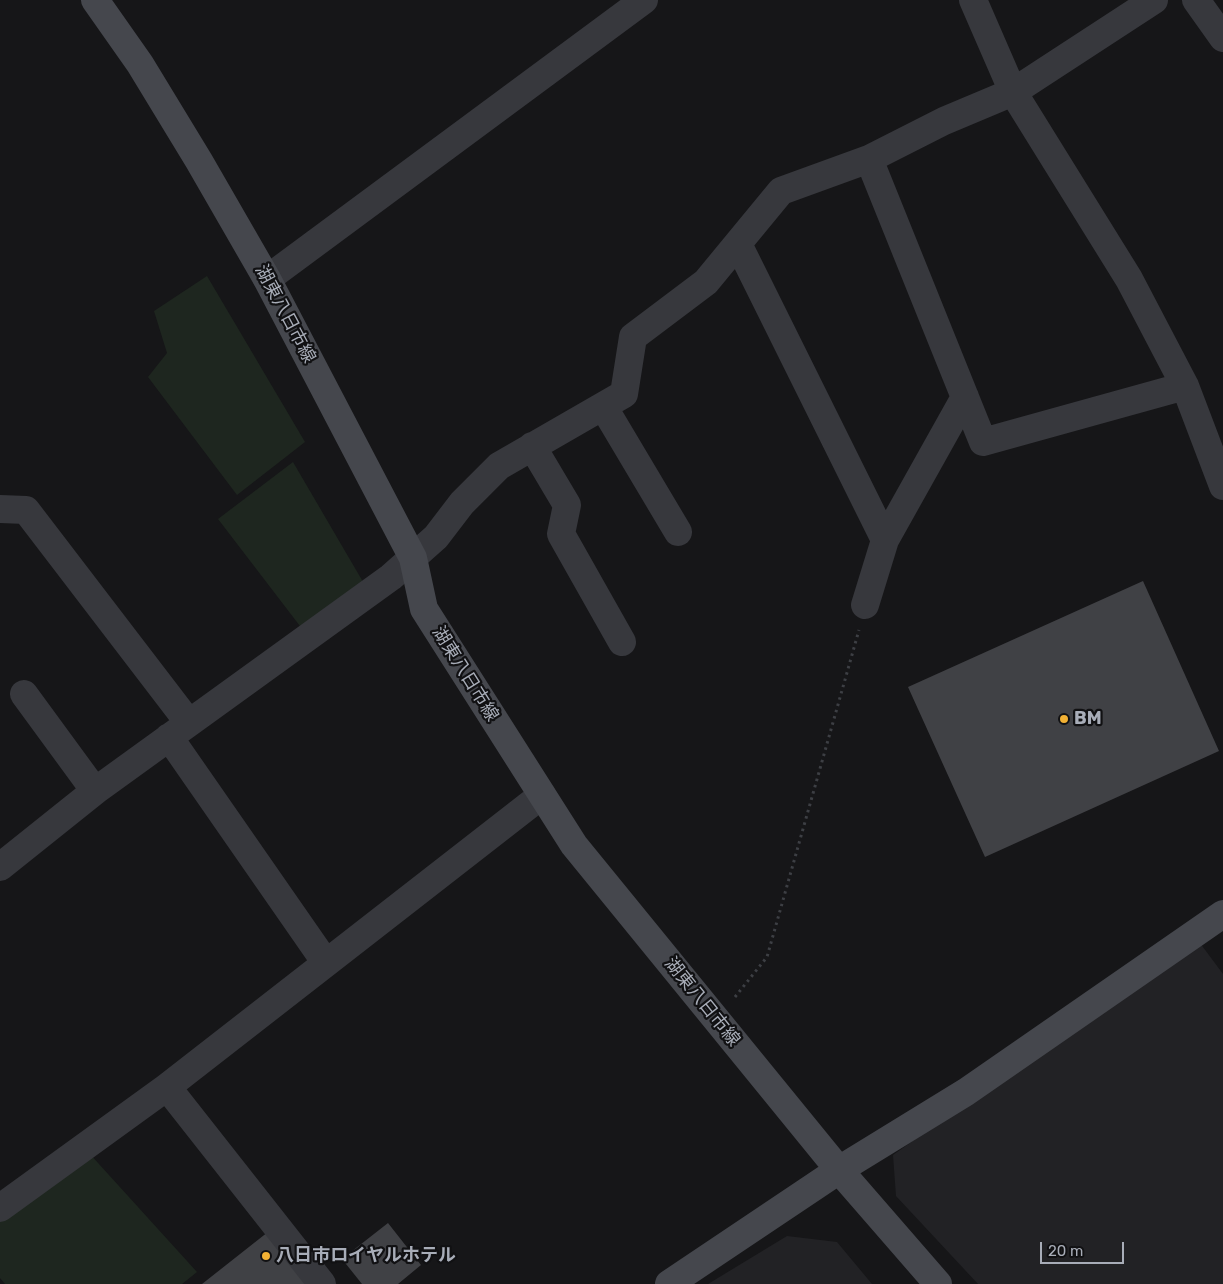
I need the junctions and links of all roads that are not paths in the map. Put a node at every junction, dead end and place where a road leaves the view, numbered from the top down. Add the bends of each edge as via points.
1 (95, 0) edge
2 (644, 0) edge
3 (973, 0) edge
4 (1154, 0) edge
5 (1196, 0) edge
6 (1223, 38) edge
7 (1013, 92) junction
8 (869, 159) junction
9 (738, 244) junction
10 (267, 279) junction
11 (1185, 386) junction
12 (964, 397) junction
13 (603, 406) junction
14 (532, 446) junction
15 (1223, 486) edge
16 (0, 509) edge
17 (678, 532) dead end
18 (885, 540) junction
19 (413, 558) junction
20 (866, 606) road end
21 (622, 642) dead end
22 (24, 694) dead end
23 (179, 730) junction
24 (95, 791) junction
25 (542, 795) junction
26 (0, 867) edge
27 (1223, 914) edge
28 (326, 962) junction
29 (167, 1087) junction
30 (839, 1170) junction
31 (0, 1208) edge
32 (322, 1284) edge
33 (669, 1284) edge
34 (938, 1284) edge

1 - 10 main road, 湖東八日市線 via 140,64
2 - 10 street
3 - 7 street
4 - 7 street
5 - 6 street
7 - 8 street via 944,121
7 - 11 street via 1129,279
8 - 9 street via 780,191
8 - 12 street
9 - 13 street via 706,282 633,337 624,394
9 - 18 street
10 - 19 main road, 湖東八日市線
11 - 12 street via 983,442
11 - 15 street
12 - 18 street
13 - 14 street
13 - 17 street
14 - 19 street via 499,466
14 - 21 street via 567,505 561,534
16 - 23 street via 26,510
18 - 20 street
19 - 23 street
19 - 25 main road, 湖東八日市線 via 424,609
22 - 24 street
23 - 24 street
23 - 28 street
24 - 26 street
25 - 28 street
25 - 30 main road, 湖東八日市線 via 574,845
27 - 30 main road via 966,1092
28 - 29 street
29 - 31 street
29 - 32 street
30 - 33 main road
30 - 34 main road, 湖東八日市線

